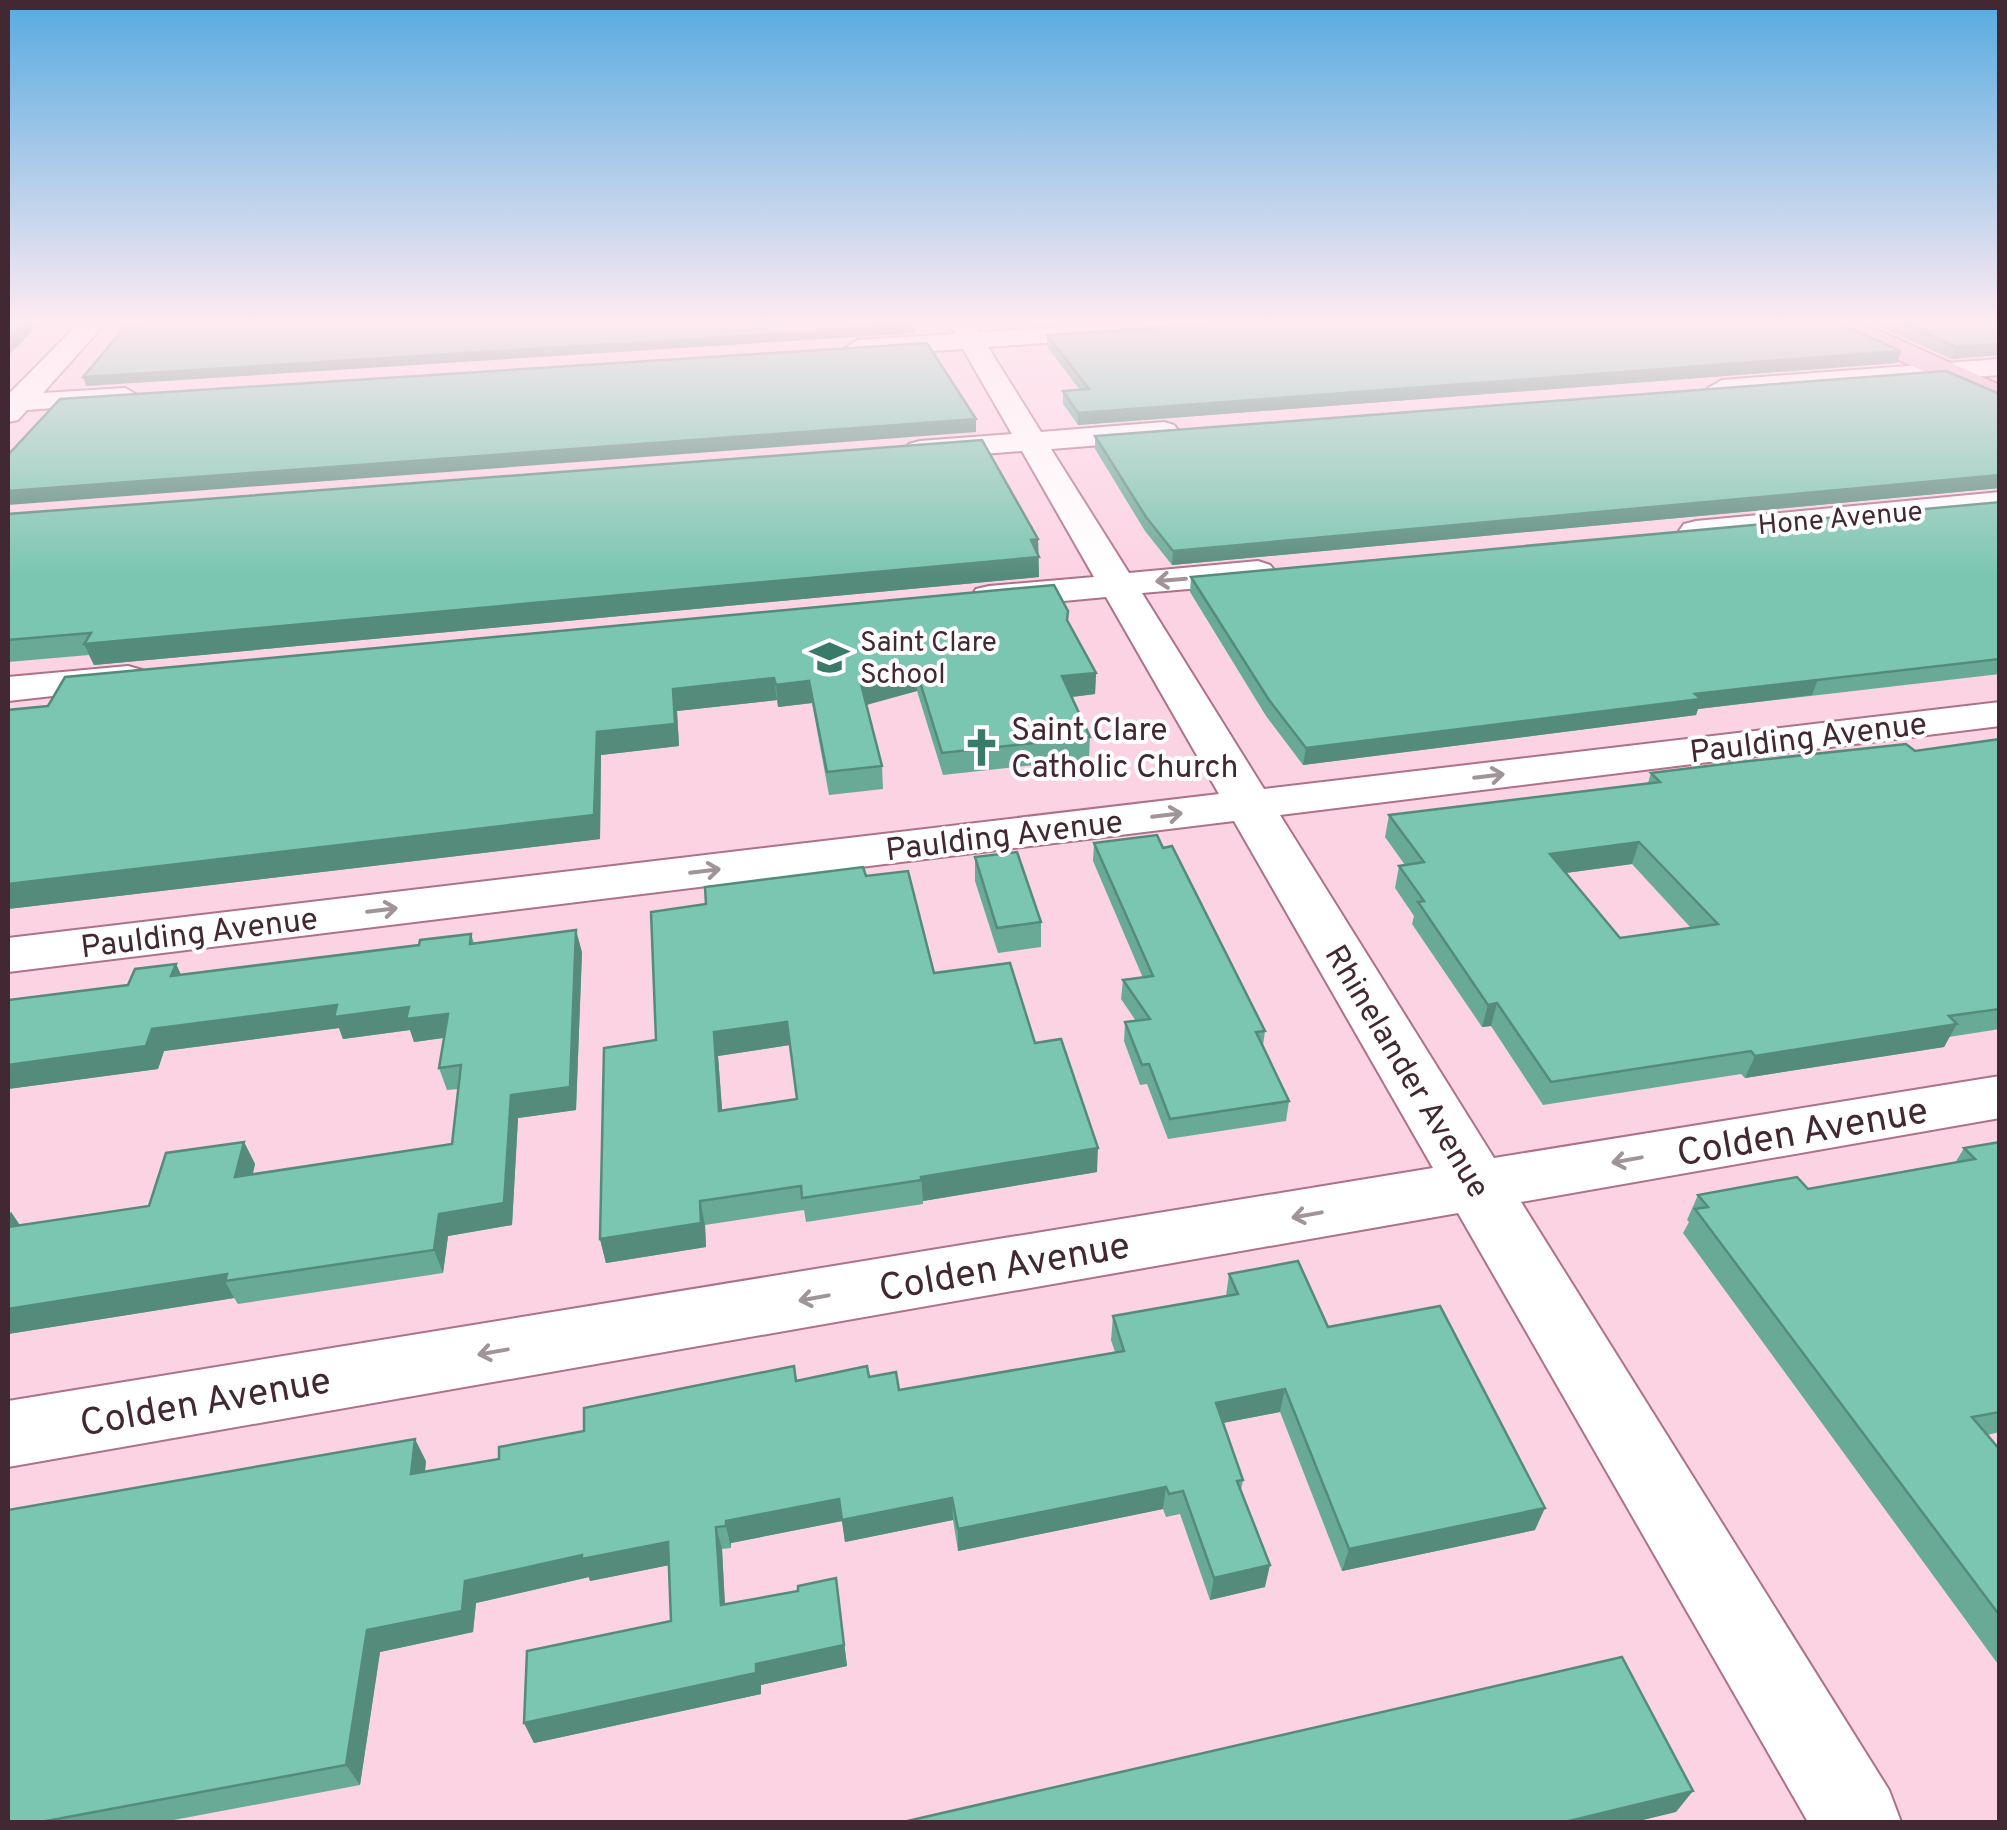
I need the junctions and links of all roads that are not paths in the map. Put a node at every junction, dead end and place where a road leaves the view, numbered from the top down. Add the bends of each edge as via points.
1 (1009, 405) edge
2 (1185, 430) edge
3 (1031, 442) junction
4 (894, 452) edge
5 (2000, 502) edge
6 (1666, 534) edge
7 (1294, 568) edge
8 (1118, 585) junction
9 (961, 600) edge
10 (163, 675) edge
11 (8, 689) edge
12 (2000, 714) edge
13 (1248, 806) junction
14 (8, 956) edge
15 (2000, 1097) edge
16 (1476, 1186) junction
17 (8, 1434) edge
18 (1857, 1822) edge

1 - 3 street, Rhinelander Avenue
2 - 3 street
3 - 4 street
3 - 8 street, Rhinelander Avenue
5 - 6 street, Hone Avenue
7 -> 8 street
8 - 9 street
8 - 13 street, Rhinelander Avenue
10 - 11 street
13 -> 12 street, Paulding Avenue
14 -> 13 street, Paulding Avenue
13 - 16 street, Rhinelander Avenue
15 -> 16 street, Colden Avenue
16 -> 17 street, Colden Avenue
16 - 18 street, Rhinelander Avenue

